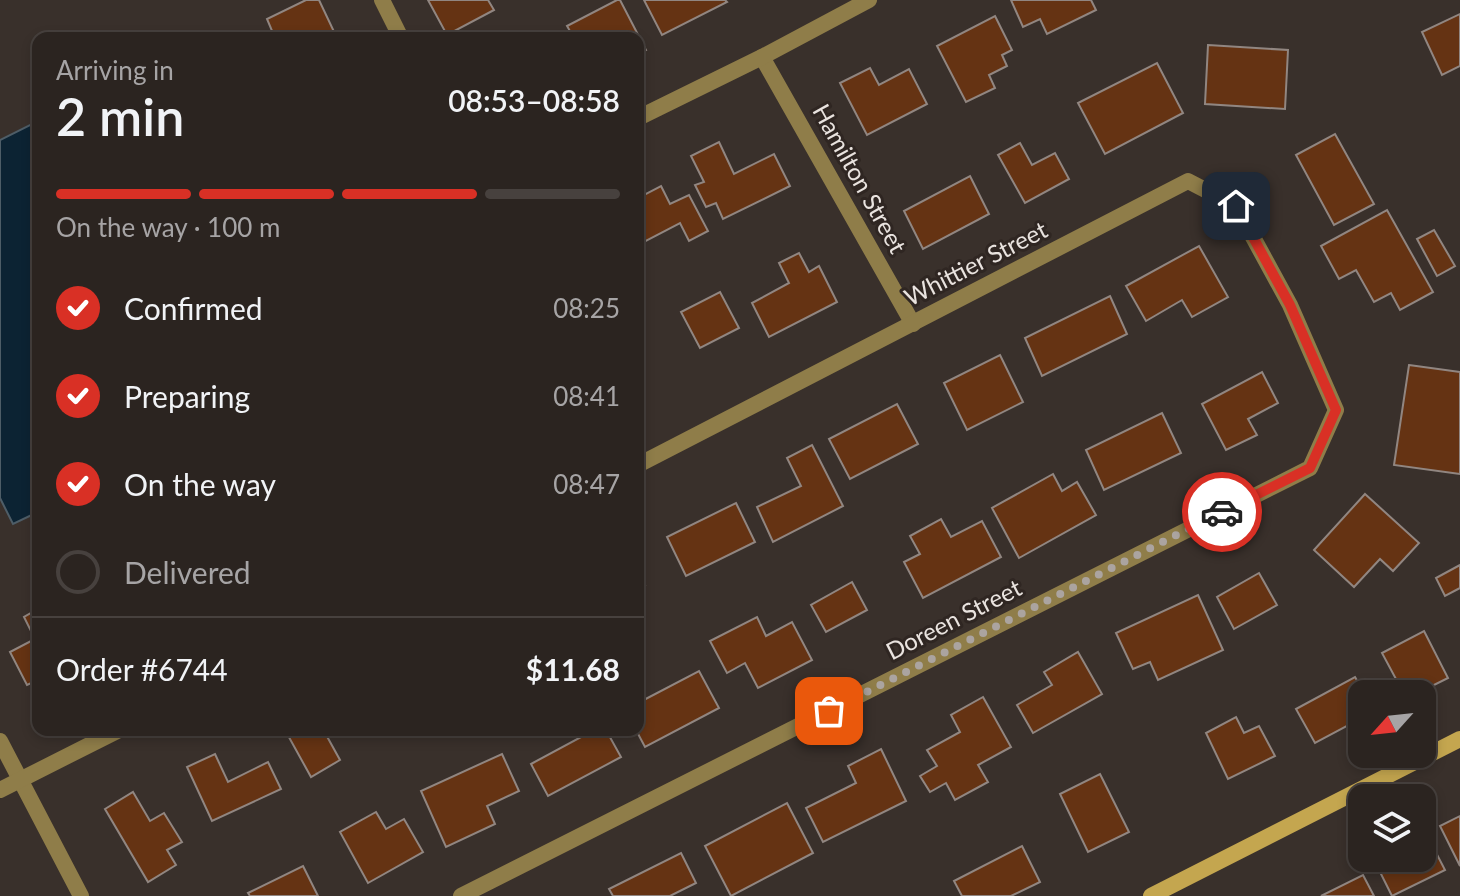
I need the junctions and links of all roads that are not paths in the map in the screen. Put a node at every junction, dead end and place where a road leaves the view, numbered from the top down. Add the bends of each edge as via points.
1 (382, 0) edge
2 (869, 0) edge
3 (398, 32) edge
4 (762, 57) junction
5 (644, 115) edge
6 (1290, 305) joint
7 (913, 324) junction
8 (644, 462) edge
9 (107, 736) edge
10 (1460, 739) edge
11 (0, 741) edge
12 (20, 781) junction
13 (0, 790) edge
14 (81, 896) edge
15 (461, 896) edge
16 (1151, 896) edge

1 - 3 street
2 - 4 street
4 - 5 street
4 - 7 street, Hamilton Street
6 - 7 street, Whittier Street via 1236,206 1188,181
6 - 15 street, Doreen Street via 1336,410 1310,468
7 - 8 street, Whittier Street
9 - 12 street
10 - 16 street
11 - 12 street
12 - 13 street
12 - 14 street

